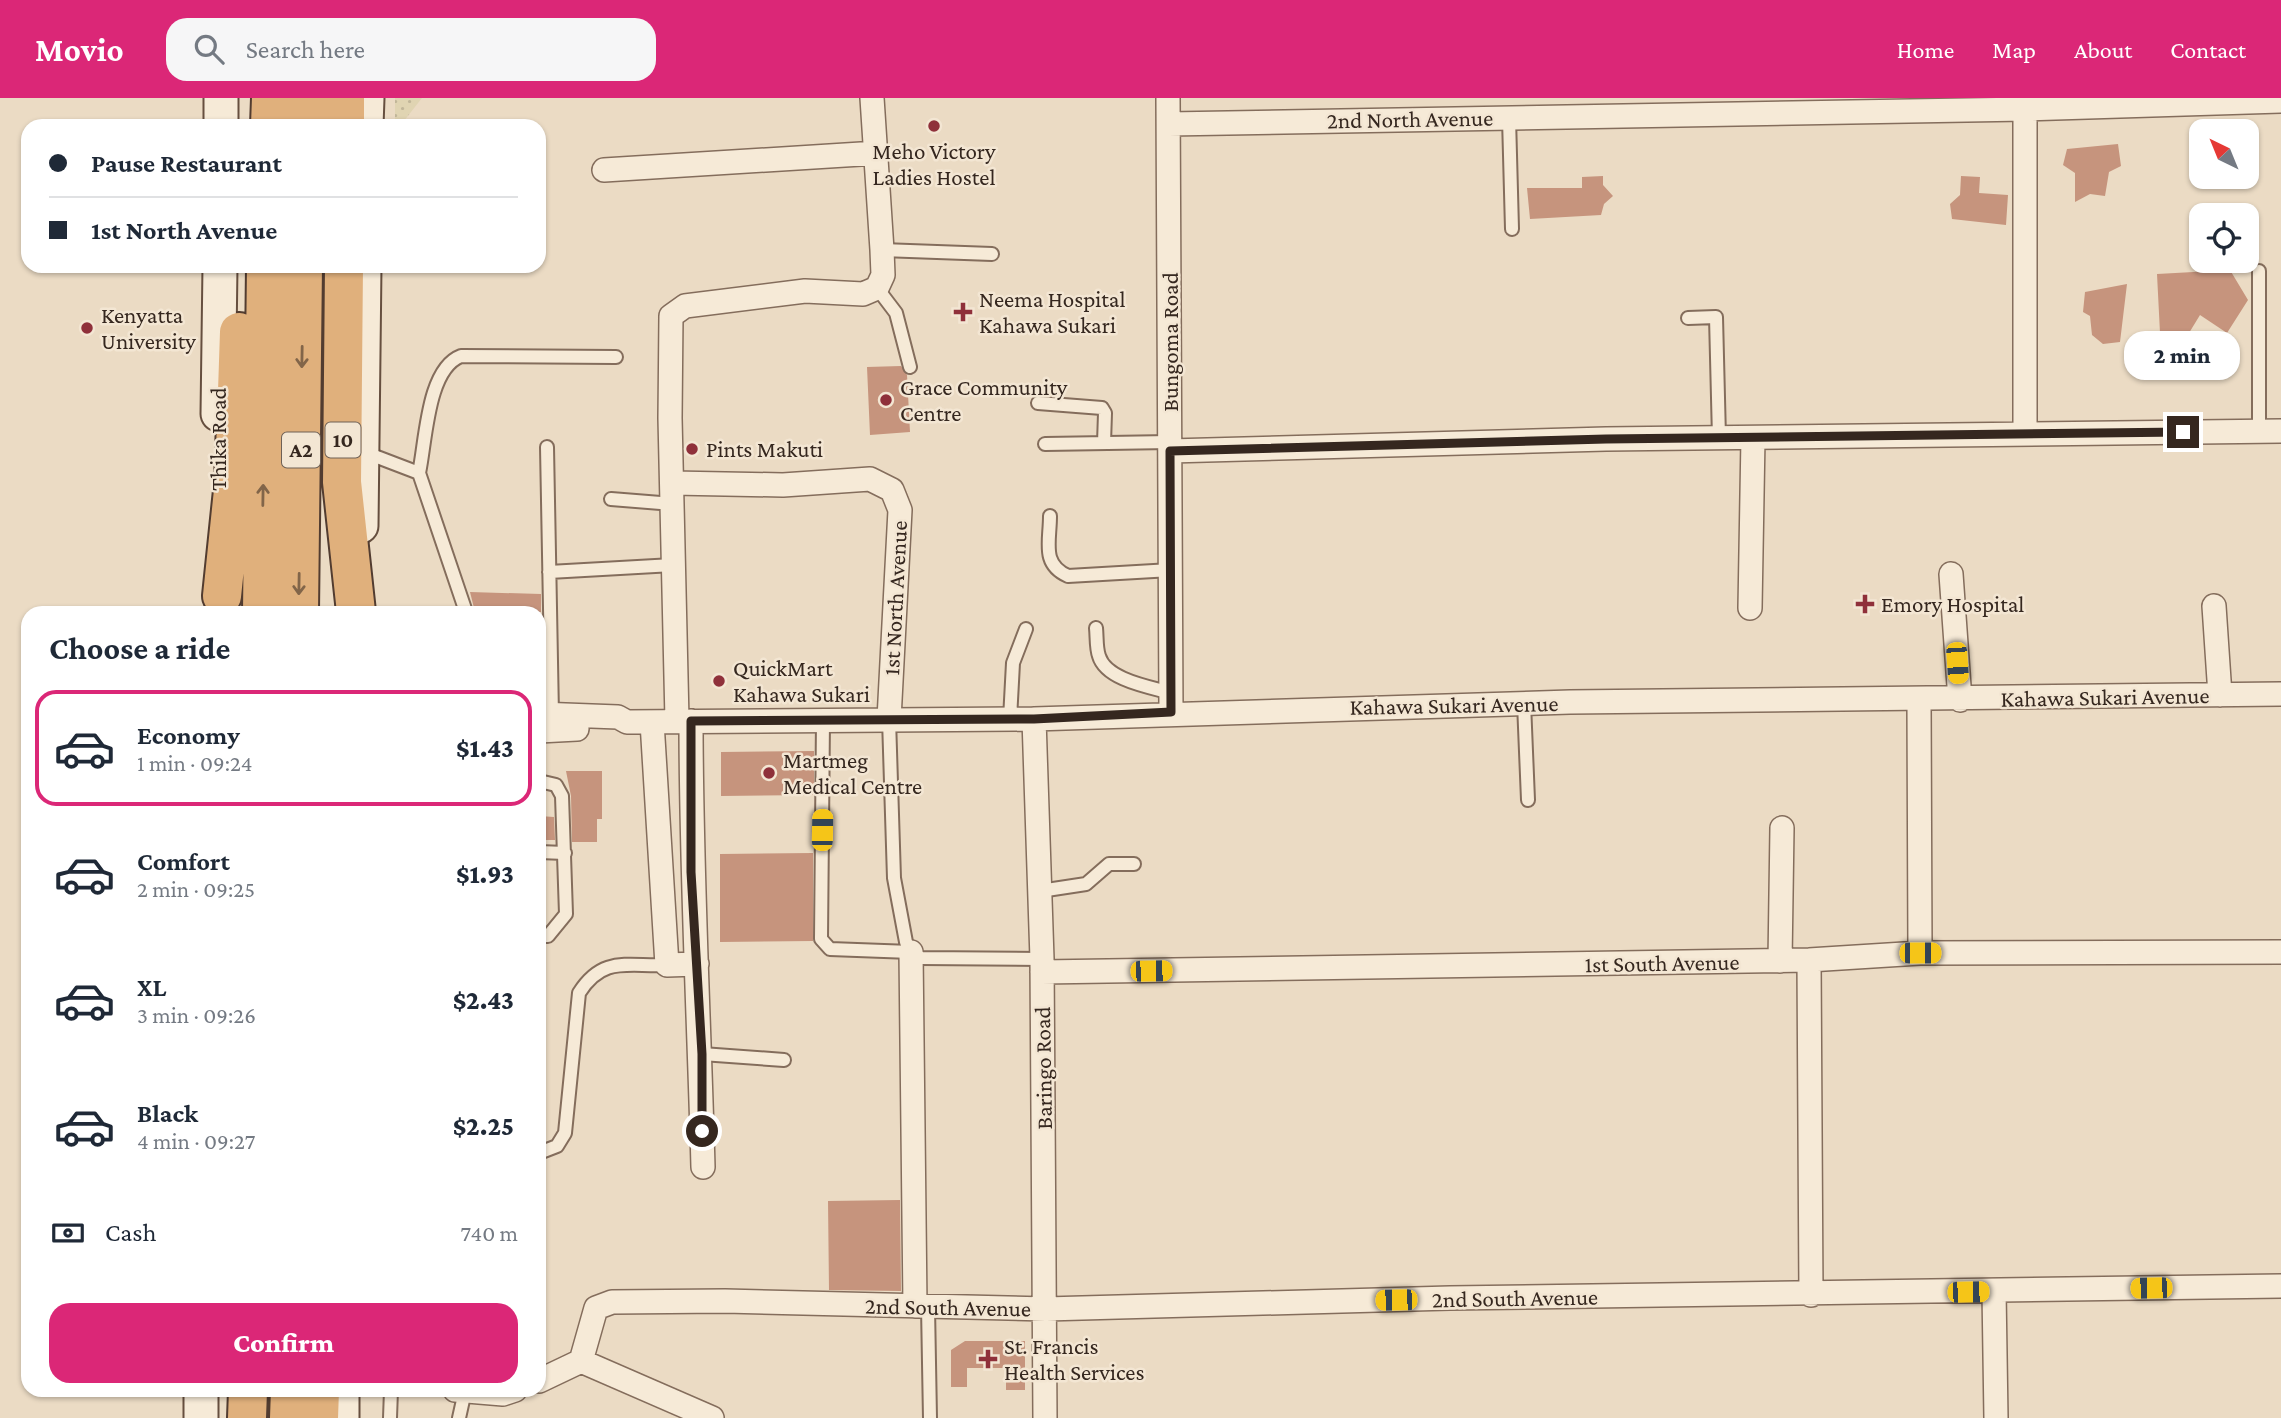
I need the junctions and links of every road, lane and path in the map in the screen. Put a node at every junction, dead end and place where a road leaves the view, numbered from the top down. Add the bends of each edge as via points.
1 (221, 98) edge
2 (245, 98) edge
3 (271, 98) edge
4 (307, 98) edge
5 (345, 98) edge
6 (367, 98) edge
7 (872, 98) edge
8 (1168, 98) edge
9 (2281, 101) edge
10 (1806, 105) edge
11 (2025, 109) junction
12 (1509, 118) junction
13 (221, 119) edge
14 (244, 119) edge
15 (270, 119) edge
16 (307, 119) edge
17 (345, 119) edge
18 (366, 119) edge
19 (1168, 124) junction
20 (877, 153) junction
21 (604, 170) dead end
22 (1512, 229) dead end
23 (882, 250) junction
24 (992, 254) dead end
25 (2259, 271) dead end
26 (220, 273) edge
27 (344, 273) edge
28 (364, 273) edge
29 (257, 274) edge
30 (303, 277) edge
31 (877, 288) junction
32 (1688, 318) dead end
33 (615, 357) dead end
34 (910, 367) dead end
35 (1038, 403) dead end
36 (2270, 431) edge
37 (2025, 434) junction
38 (1719, 438) junction
39 (1753, 438) junction
40 (1104, 443) junction
41 (1045, 444) dead end
42 (547, 447) dead end
43 (1170, 447) junction
44 (362, 451) junction
45 (419, 473) junction
46 (673, 494) junction
47 (611, 499) dead end
48 (1050, 516) dead end
49 (673, 565) junction
50 (1171, 570) junction
51 (549, 572) junction
52 (1951, 574) dead end
53 (222, 604) edge
54 (262, 606) edge
55 (299, 606) edge
56 (357, 606) edge
57 (358, 606) edge
58 (464, 606) edge
59 (2214, 606) dead end
60 (1750, 608) dead end
61 (1096, 628) dead end
62 (1026, 629) dead end
63 (546, 655) edge
64 (2281, 694) edge
65 (2220, 695) junction
66 (1960, 699) junction
67 (1919, 700) junction
68 (1171, 703) junction
69 (1524, 704) junction
70 (889, 719) junction
71 (1010, 719) junction
72 (1034, 719) junction
73 (546, 720) edge
74 (823, 720) junction
75 (684, 721) junction
76 (652, 722) junction
77 (546, 782) edge
78 (1528, 800) dead end
79 (1782, 828) dead end
80 (546, 852) edge
81 (565, 853) junction
82 (1134, 864) dead end
83 (1040, 891) junction
84 (546, 936) edge
85 (2281, 952) edge
86 (911, 953) junction
87 (1920, 953) junction
88 (1809, 960) junction
89 (1780, 961) junction
90 (697, 964) junction
91 (667, 965) junction
92 (1042, 966) junction
93 (702, 1054) junction
94 (784, 1060) dead end
95 (546, 1150) edge
96 (703, 1167) dead end
97 (2281, 1286) edge
98 (1994, 1291) junction
99 (1811, 1295) junction
100 (922, 1306) junction
101 (1045, 1309) junction
102 (581, 1361) junction
103 (546, 1378) edge
104 (201, 1397) edge
105 (225, 1397) edge
106 (248, 1397) edge
107 (290, 1397) edge
108 (320, 1397) edge
109 (342, 1397) edge
110 (391, 1397) edge
111 (460, 1397) edge
112 (201, 1418) edge
113 (225, 1418) edge
114 (247, 1418) edge
115 (289, 1418) edge
116 (319, 1418) edge
117 (342, 1418) edge
118 (390, 1418) edge
119 (459, 1418) edge
120 (712, 1418) edge
121 (930, 1418) edge
122 (1045, 1418) edge
123 (1996, 1418) edge

1 - 13 main road
2 - 14 highway
3 - 15 highway
4 - 16 highway
5 - 17 highway
6 - 18 main road
7 - 20 street
8 - 19 street, Bungoma Road
9 - 11 street, 2nd North Avenue
10 - 11 street, 2nd North Avenue
10 - 12 street, 2nd North Avenue
11 - 37 street
12 - 19 street, 2nd North Avenue
12 - 22 lane
19 - 43 street, Bungoma Road
20 - 21 street
20 - 23 street
23 - 24 lane
23 - 31 street via 883,275
25 - 36 lane
26 - 53 main road, Thika Road via 217,457
27 - 56 highway, 10 via 342,482
28 - 44 main road
29 - 53 highway
54 -> 29 highway, Thika Road / A2
30 -> 55 highway, A2
31 - 34 lane via 896,313
31 - 46 street via 863,294 805,291 685,306 670,316
32 - 38 lane via 1716,317
33 - 45 lane via 461,356 450,360 437,381
35 - 40 lane via 1102,408
36 - 37 street
37 - 39 street
38 - 39 street
38 - 43 street
39 - 60 street
40 - 41 lane
40 - 43 lane
42 - 51 lane
43 - 50 street, Bungoma Road
44 - 45 lane
44 - 57 main road
45 - 58 lane
46 - 47 lane
46 - 49 street
46 - 70 street, 1st North Avenue via 870,479 892,490 900,510
48 - 50 lane via 1049,562 1056,571 1068,576
49 - 51 lane
49 - 75 street
50 - 68 street, Bungoma Road
51 - 63 lane
52 - 66 street
59 - 65 street
61 - 68 lane via 1104,665
62 - 71 lane via 1013,663
64 - 65 street, Kahawa Sukari Avenue
65 - 66 street, Kahawa Sukari Avenue
66 - 67 street, Kahawa Sukari Avenue
67 - 69 street, Kahawa Sukari Avenue
67 - 87 street
68 - 69 street, Kahawa Sukari Avenue
68 - 72 street, Kahawa Sukari Avenue
69 - 78 lane
70 - 71 street, Kahawa Sukari Avenue
70 - 74 street, Kahawa Sukari Avenue
70 - 86 lane via 894,878
71 - 72 street, Kahawa Sukari Avenue
72 - 83 street, Baringo Road
73 - 76 street, Kahawa Sukari Avenue via 618,717 627,722
74 - 75 street, Kahawa Sukari Avenue
74 - 86 lane via 821,940 830,948
75 - 76 street, Kahawa Sukari Avenue
75 - 90 street
76 - 91 street
77 - 81 lane via 556,785 562,796
79 - 89 street
80 - 81 lane
81 - 84 lane via 566,914
82 - 83 lane via 1109,864 1086,884
83 - 92 street, Baringo Road
85 - 87 street, 1st South Avenue
86 - 92 lane via 921,958
86 - 100 street
87 - 88 street, 1st South Avenue
88 - 89 street, 1st South Avenue
88 - 99 street
89 - 92 street, 1st South Avenue
90 - 91 street
90 - 93 street
91 - 95 lane via 612,965 590,975 579,993 565,1133 557,1146
92 - 101 street, Baringo Road
93 - 94 lane
93 - 96 street
97 - 98 street, 2nd South Avenue
98 - 99 street, 2nd South Avenue
98 - 123 street
99 - 101 street, 2nd South Avenue via 1450,1298
100 - 101 street, 2nd South Avenue
100 - 102 street, 2nd South Avenue via 612,1302 596,1308
100 - 121 lane
101 - 122 street, Baringo Road
102 - 103 street
102 - 120 street
104 - 112 main road
105 - 113 highway
106 - 114 highway
107 - 115 highway
108 - 116 highway
109 - 117 main road
110 - 118 lane
111 - 119 lane

